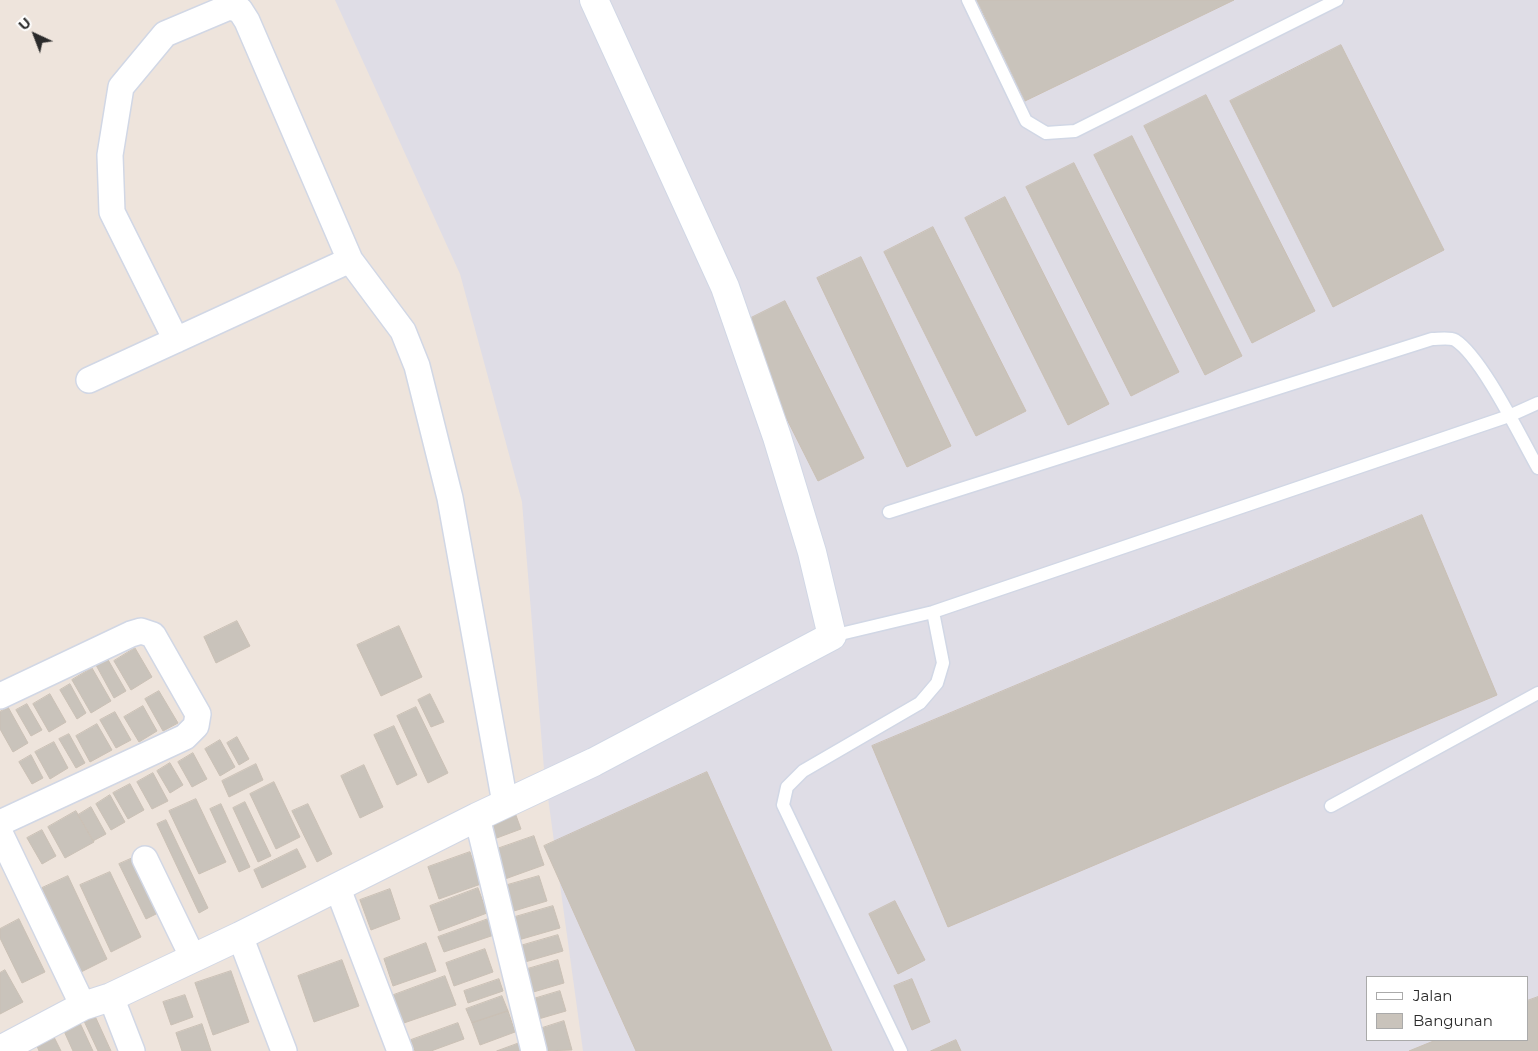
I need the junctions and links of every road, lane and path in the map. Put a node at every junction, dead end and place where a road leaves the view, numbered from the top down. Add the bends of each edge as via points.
1 (594, 0) edge
2 (968, 0) edge
3 (1337, 0) edge
4 (350, 260) junction
5 (176, 340) junction
6 (89, 380) dead end
7 (1538, 403) edge
8 (1510, 416) junction
9 (1538, 468) edge
10 (889, 512) dead end
11 (932, 612) junction
12 (832, 636) junction
13 (1538, 693) edge
14 (0, 696) edge
15 (514, 799) junction
16 (1331, 806) dead end
17 (477, 817) junction
18 (0, 823) edge
19 (0, 833) edge
20 (145, 859) dead end
21 (338, 889) junction
22 (240, 936) junction
23 (193, 958) junction
24 (111, 997) junction
25 (83, 1006) junction
26 (0, 1050) edge
27 (132, 1051) edge
28 (284, 1051) edge
29 (400, 1051) edge
30 (534, 1051) edge
31 (901, 1051) edge

1 - 12 main road via 725,287 777,437 812,552
2 - 3 lane via 1026,121 1046,133 1075,131
4 - 5 street
4 - 5 street via 240,10 229,7 165,34 121,87 110,155 112,212
4 - 15 street via 403,331 417,366 450,498
5 - 6 street
7 - 8 lane
8 - 9 lane
8 - 10 lane via 1470,352 1453,339 1432,338
8 - 11 lane
11 - 12 lane
11 - 31 lane via 943,663 937,683 920,703 803,771 787,787 783,805
12 - 15 main road
13 - 16 lane
14 - 18 street via 141,631 153,635 198,714 196,726 185,737
15 - 17 main road
17 - 21 main road
17 - 30 street
19 - 25 street
20 - 23 street
21 - 22 main road
21 - 29 street
22 - 23 main road
22 - 28 street
23 - 24 main road
24 - 25 main road
24 - 27 street
25 - 26 main road

